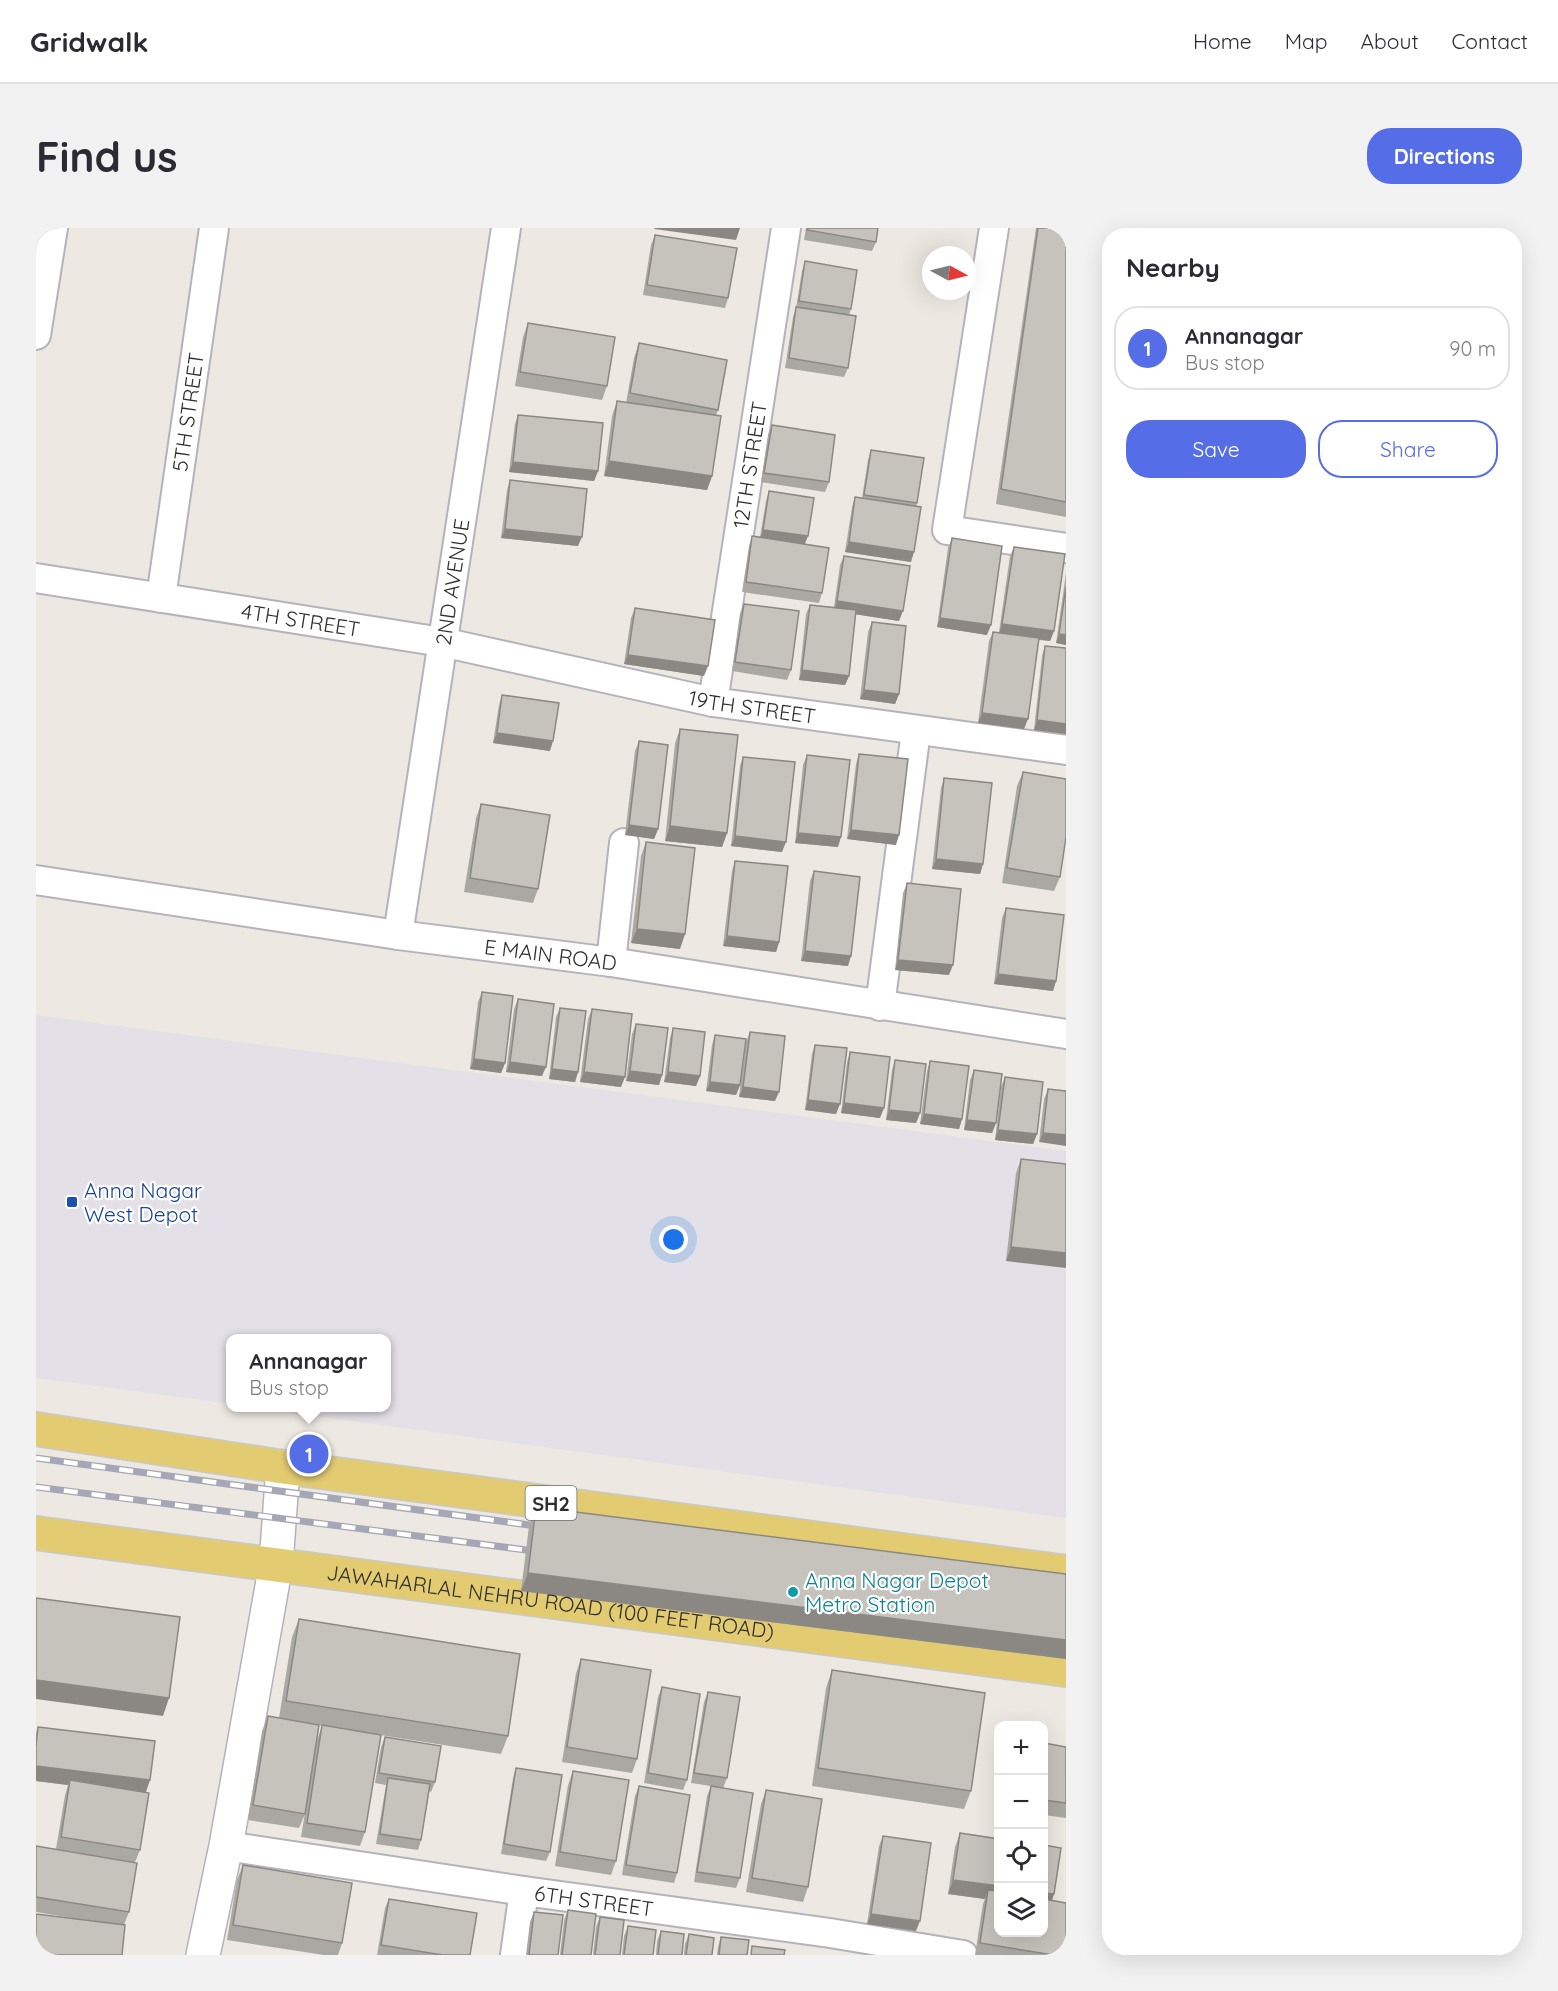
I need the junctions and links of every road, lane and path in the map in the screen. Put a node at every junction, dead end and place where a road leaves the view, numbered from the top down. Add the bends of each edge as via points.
1 (53, 228) edge
2 (214, 228) edge
3 (506, 228) edge
4 (786, 228) edge
5 (994, 228) edge
6 (36, 335) edge
7 (1066, 548) edge
8 (36, 578) edge
9 (161, 598) junction
10 (442, 642) junction
11 (713, 702) junction
12 (916, 731) junction
13 (1066, 750) edge
14 (624, 843) dead end
15 (36, 880) edge
16 (398, 935) junction
17 (610, 962) junction
18 (880, 1006) junction
19 (1066, 1034) edge
20 (36, 1429) edge
21 (283, 1467) junction
22 (36, 1533) edge
23 (276, 1564) junction
24 (1066, 1572) edge
25 (1066, 1670) edge
26 (226, 1846) junction
27 (524, 1891) junction
28 (828, 1944) edge
29 (963, 1954) edge
30 (203, 1955) edge
31 (515, 1955) edge

1 - 6 street
2 - 9 street, 5TH STREET
3 - 10 street, 2ND AVENUE
4 - 11 street, 12TH STREET
5 - 7 street via 947,530
8 - 9 street
9 - 10 street, 4TH STREET
10 - 11 street, 19TH STREET
10 - 16 street, 2ND AVENUE
11 - 12 street, 19TH STREET
12 - 13 street, 19TH STREET
12 - 18 street
14 - 17 street
15 - 16 street, E MAIN ROAD
16 - 17 street, E MAIN ROAD
17 - 18 street, E MAIN ROAD
18 - 19 street, E MAIN ROAD
20 - 21 main road, SH2
21 - 23 street
21 - 24 main road, SH2
22 - 23 main road, JAWAHARLAL NEHRU ROAD (100 FEET ROAD)
23 - 25 main road, JAWAHARLAL NEHRU ROAD (100 FEET ROAD)
23 - 26 street
26 - 27 street, 6TH STREET
26 - 30 street
27 - 28 street, 6TH STREET
27 - 31 street
28 - 29 street, 6TH STREET

